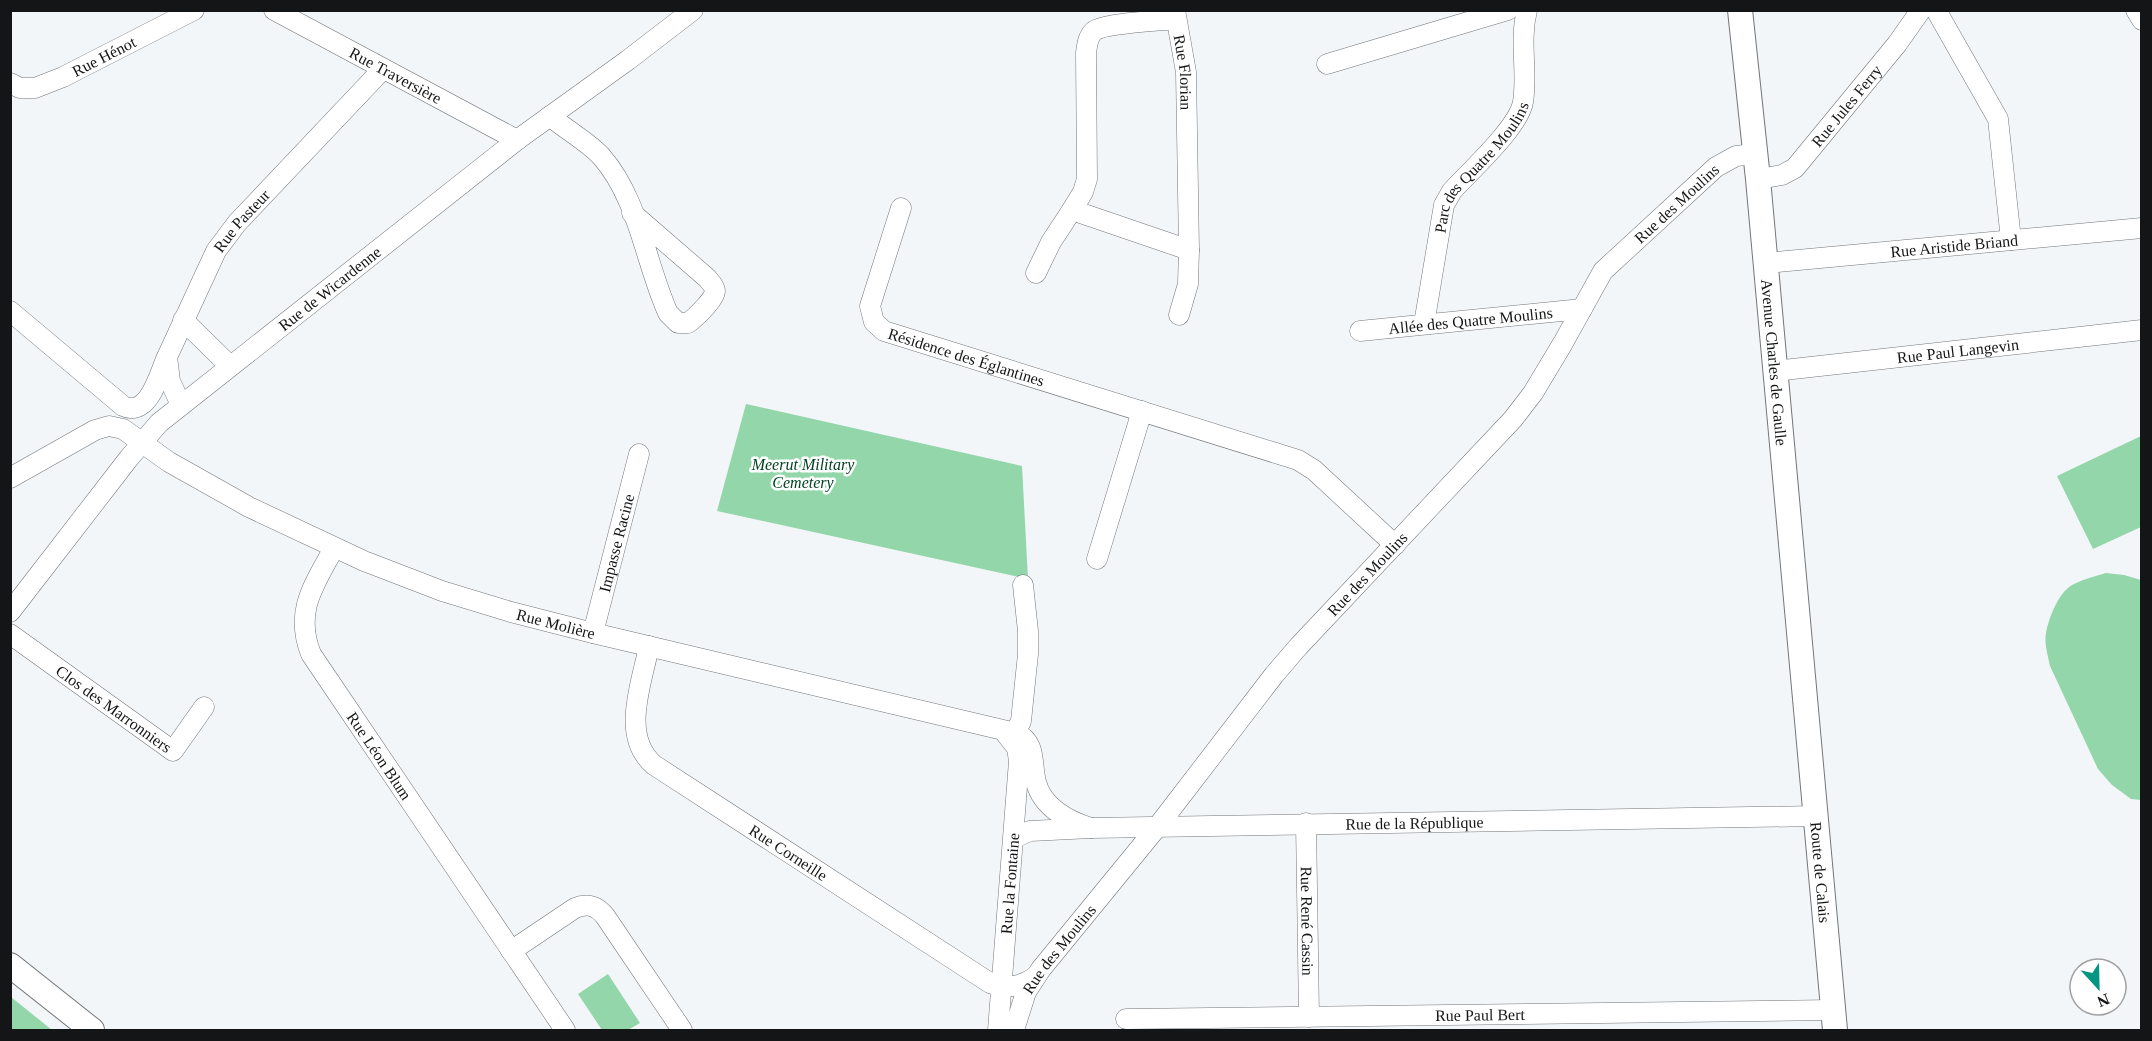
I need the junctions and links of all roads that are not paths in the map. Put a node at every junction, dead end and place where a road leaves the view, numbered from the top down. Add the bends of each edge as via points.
1 (274, 10) edge
2 (693, 10) edge
3 (1508, 10) edge
4 (1527, 10) edge
5 (1740, 10) edge
6 (1921, 10) edge
7 (1936, 10) edge
8 (2136, 10) edge
9 (191, 11) edge
10 (1175, 15) edge
11 (2142, 20) edge
12 (1327, 64) dead end
13 (382, 70) junction
14 (10, 83) edge
15 (550, 116) junction
16 (517, 140) junction
17 (1755, 153) junction
18 (1758, 179) junction
19 (901, 208) dead end
20 (1072, 210) junction
21 (633, 213) junction
22 (2142, 228) edge
23 (2011, 240) junction
24 (1188, 250) junction
25 (1766, 263) junction
26 (1036, 273) dead end
27 (1582, 309) junction
28 (10, 311) edge
29 (1179, 315) dead end
30 (183, 320) junction
31 (1424, 324) junction
32 (2142, 330) edge
33 (1360, 331) dead end
34 (167, 357) junction
35 (230, 366) junction
36 (1775, 371) junction
37 (181, 405) junction
38 (1142, 411) junction
39 (142, 441) junction
40 (639, 454) dead end
41 (10, 478) edge
42 (1395, 545) junction
43 (334, 548) junction
44 (1097, 560) dead end
45 (1023, 585) dead end
46 (10, 612) edge
47 (592, 633) junction
48 (10, 634) edge
49 (649, 646) junction
50 (204, 707) dead end
51 (1805, 714) joint
52 (1009, 734) junction
53 (1816, 816) junction
54 (1306, 823) junction
55 (1158, 826) junction
56 (1091, 828) junction
57 (1014, 838) junction
58 (511, 951) junction
59 (1004, 956) junction
60 (14, 969) edge
61 (1038, 973) junction
62 (1002, 987) junction
63 (1309, 1017) junction
64 (1126, 1019) dead end
65 (1834, 1020) edge
66 (1557, 1022) edge
67 (1251, 1024) edge
68 (92, 1030) edge
69 (565, 1030) edge
70 (682, 1030) edge
71 (998, 1030) edge
72 (1014, 1030) edge

1 - 13 street, Rue Traversière
2 - 15 street, Rue de Wicardenne
3 - 12 street
4 - 31 street, Parc des Quatre Moulins via 1522,39 1523,105 1516,120 1448,198 1442,213
5 - 17 main road, Avenue Charles de Gaulle
6 - 18 street, Rue Jules Ferry via 1795,168 1782,175
7 - 23 street via 1998,119
8 - 11 street
9 - 14 street, Rue Hénot via 63,77 35,88
10 - 20 street, Rue Florian via 1104,27 1089,38 1087,179
10 - 24 street, Rue Florian via 1186,72
13 - 16 street, Rue Traversière
13 - 30 street, Rue Pasteur via 230,231 216,251
15 - 16 street, Rue de Wicardenne
15 - 21 street via 599,154 618,180
16 - 35 street, Rue de Wicardenne
17 - 18 main road, Avenue Charles de Gaulle
17 - 27 street, Rue des Moulins via 1736,156 1716,167 1611,262
18 - 25 main road, Avenue Charles de Gaulle
19 - 38 street, Résidence des Églantines via 870,306 878,327 890,334
20 - 24 street
20 - 26 street, Rue Florian
21 - 21 street via 668,313 678,323 688,323 712,299 715,288
22 - 23 street, Rue Aristide Briand
23 - 25 street, Rue Aristide Briand
24 - 29 street, Rue Florian via 1188,284
25 - 36 main road, Avenue Charles de Gaulle
27 - 31 street, Allée des Quatre Moulins
27 - 42 street, Rue des Moulins via 1533,393 1513,419
28 - 34 street, Rue Pasteur via 129,409 148,399
30 - 34 street, Rue Pasteur
30 - 35 street
31 - 33 street, Allée des Quatre Moulins
32 - 36 street, Rue Paul Langevin
34 - 37 street via 170,381
35 - 37 street, Rue de Wicardenne
36 - 51 main road, Avenue Charles de Gaulle
37 - 39 street, Rue de Wicardenne
38 - 42 street, Résidence des Églantines via 1298,460 1319,474
38 - 44 street
39 - 41 street via 116,426 101,428
39 - 43 street, Rue Molière via 169,462 235,499
39 - 46 street, Rue de Wicardenne
40 - 47 street, Impasse Racine
42 - 55 street, Rue des Moulins via 1283,664
43 - 47 street, Rue Molière via 442,591
43 - 58 street, Rue Léon Blum via 304,613 304,634 311,654
45 - 52 street, Rue la Fontaine via 1028,654 1021,721
47 - 49 street, Rue Molière
48 - 50 street, Clos des Marronniers via 173,751
49 - 52 street, Rue Molière
49 - 62 street, Rue Corneille via 636,720 639,745 648,759 990,983
51 - 53 main road, Route de Calais
52 - 56 street via 1026,740 1031,749 1036,782 1046,801 1063,816
52 - 57 street, Rue la Fontaine via 1019,761
53 - 54 street, Rue de la République
53 - 65 main road, Route de Calais
54 - 55 street, Rue de la République
54 - 63 street, Rue René Cassin
55 - 56 street, Rue de la République
55 - 61 street, Rue des Moulins
56 - 57 street, Rue de la République via 1030,831
57 - 59 street, Rue la Fontaine
58 - 69 street, Rue Léon Blum
58 - 70 street via 574,909 596,907
59 - 61 street via 1019,968
59 - 62 street, Rue la Fontaine
60 - 68 main road
61 - 62 street via 1022,984
61 - 72 street, Rue des Moulins via 1026,992
62 - 71 street, Rue la Fontaine
63 - 66 street, Rue Paul Bert
63 - 67 street, Rue Paul Bert
64 - 67 street, Rue Paul Bert
65 - 66 street, Rue Paul Bert

